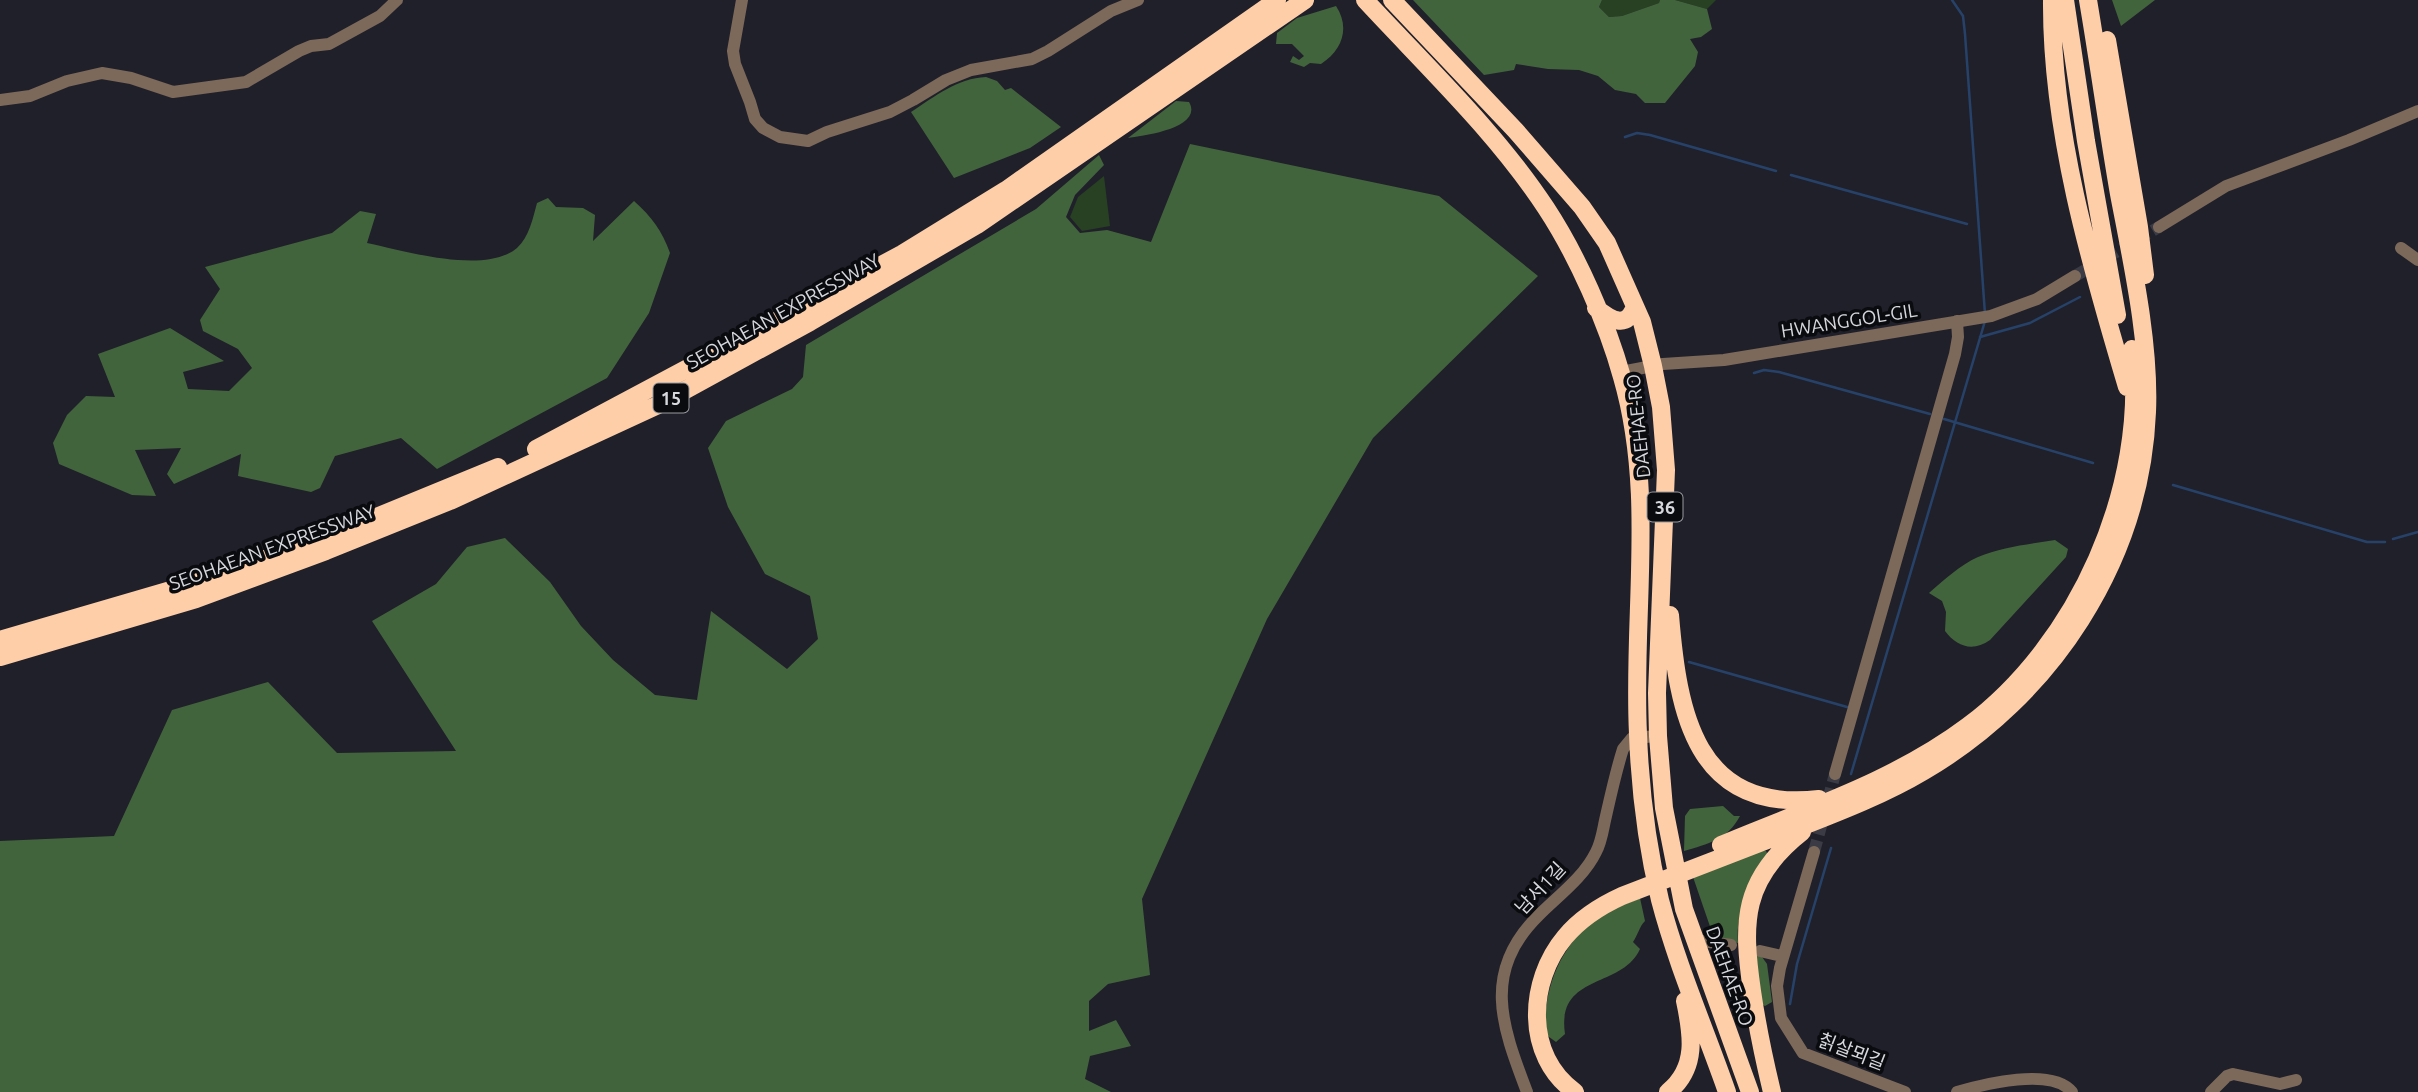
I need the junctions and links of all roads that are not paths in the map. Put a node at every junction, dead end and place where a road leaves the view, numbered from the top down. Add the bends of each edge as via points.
1 (397, 0) edge
2 (742, 0) edge
3 (1138, 0) edge
4 (1305, 0) edge
5 (1365, 0) edge
6 (1392, 0) edge
7 (2052, 0) edge
8 (2065, 0) edge
9 (2078, 0) edge
10 (2088, 0) edge
11 (2098, 0) edge
12 (1277, 6) edge
13 (0, 100) edge
14 (2418, 111) edge
15 (2159, 227) tunnel mouth
16 (2401, 248) dead end
17 (2418, 260) edge
18 (2075, 276) tunnel mouth
19 (1635, 306) junction
20 (1596, 308) junction
21 (1957, 321) junction
22 (1653, 366) junction
23 (1621, 372) junction
24 (2140, 408) junction
25 (1664, 438) junction
26 (1636, 446) junction
27 (1664, 538) junction
28 (0, 640) edge
29 (0, 657) edge
30 (1658, 736) junction
31 (1638, 737) junction
32 (1835, 775) tunnel mouth
33 (1837, 797) junction
34 (1822, 819) junction
35 (1814, 852) tunnel mouth
36 (1699, 860) junction
37 (1632, 888) junction
38 (1670, 933) junction
39 (1695, 940) junction
40 (1731, 946) dead end
41 (1760, 951) dead end
42 (1783, 956) junction
43 (2296, 1080) dead end
44 (1527, 1092) edge
45 (1560, 1092) edge
46 (1575, 1092) edge
47 (1668, 1092) edge
48 (1727, 1092) edge
49 (1750, 1092) edge
50 (1772, 1092) edge
51 (1905, 1092) edge
52 (1957, 1092) edge
53 (2073, 1092) edge
54 (2211, 1092) edge

1 - 13 street via 380,16 328,44 299,51 246,82 173,92 102,73 30,96
2 - 3 street via 733,51 755,119 780,137 808,141 890,112 971,70 1032,59 1111,11
4 - 12 highway, SEOHAEAN EXPRESSWAY / 15
5 - 20 highway, DAEHAE-RO / 36 via 1520,172 1547,209
6 - 19 highway, DAEHAE-RO / 36 via 1582,207 1607,243
7 - 24 highway via 2056,74 2079,208 2095,278
8 - 24 highway via 2088,153
9 - 24 highway
10 - 24 highway via 2144,346
11 - 24 highway via 2146,280 2151,369
12 - 28 highway, SEOHAEAN EXPRESSWAY / 15 via 1006,190 902,254 524,456 219,576
12 - 29 highway, SEOHAEAN EXPRESSWAY / 15 via 977,225 658,405 450,501 326,551 196,600
14 - 15 street via 2226,186
16 - 17 street
18 - 21 street, HWANGGOL-GIL via 2037,299 1985,317
19 - 20 highway via 1632,316 1619,321
19 - 22 highway, DAEHAE-RO / 36
20 - 23 highway, DAEHAE-RO / 36
21 - 22 street, HWANGGOL-GIL via 1724,360
21 - 32 street via 1955,354
22 - 23 street, HWANGGOL-GIL
22 - 25 highway, DAEHAE-RO / 36
23 - 26 highway, DAEHAE-RO / 36
24 - 33 highway via 2101,549 2078,599 2037,660 1969,726 1903,768
24 - 34 highway via 2146,435 2115,555 2090,607 2037,681 1949,756 1894,788
25 - 26 highway via 1649,433
25 - 27 highway, DAEHAE-RO / 36
26 - 31 highway, DAEHAE-RO / 36 via 1642,531
27 - 30 highway, DAEHAE-RO / 36
27 - 33 highway via 1678,685 1691,733 1706,758 1726,779 1763,796 1801,801
30 - 31 street
30 - 39 highway, DAEHAE-RO / 36 via 1672,855
31 - 38 highway, DAEHAE-RO / 36 via 1650,849
31 - 44 street, 남서1길 via 1623,749 1597,851 1524,933 1504,973 1503,1022
33 - 36 highway
34 - 36 highway
34 - 50 highway via 1797,835 1770,864 1756,886 1747,919 1749,970
35 - 42 street, 칡살뫼길
36 - 37 highway
37 - 45 highway via 1599,898 1567,922 1544,953 1535,976 1529,1016 1533,1049 1547,1078
37 - 46 highway via 1571,930 1549,962 1540,986 1536,1012 1542,1049 1560,1079
38 - 47 highway via 1692,1040 1685,1071
38 - 48 highway, DAEHAE-RO / 36
39 - 40 street
39 - 49 highway, DAEHAE-RO / 36
41 - 42 street
42 - 51 street, 칡살뫼길 via 1777,1004 1784,1026 1803,1053
43 - 54 street via 2280,1084 2233,1074
52 - 53 street via 2023,1080 2063,1083

